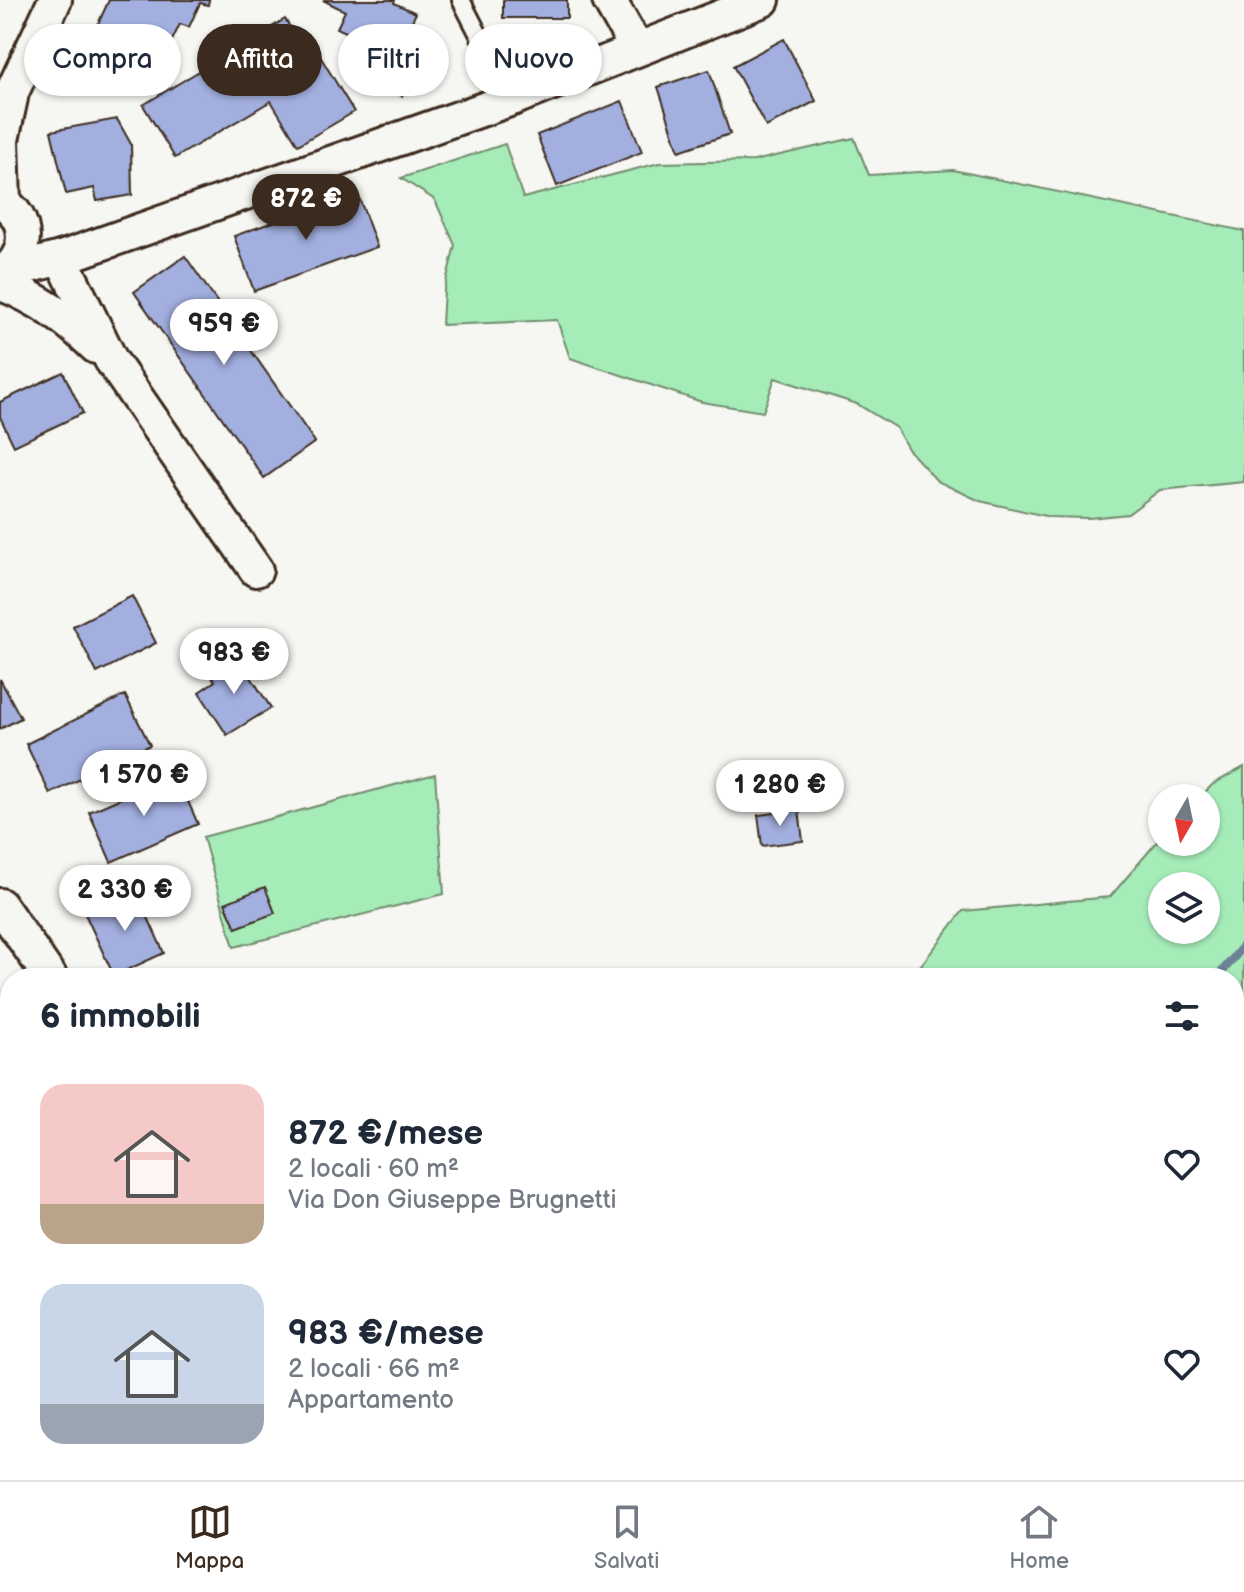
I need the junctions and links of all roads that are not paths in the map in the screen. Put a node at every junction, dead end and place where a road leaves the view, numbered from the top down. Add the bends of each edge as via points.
1 (55, 0) edge
2 (461, 0) edge
3 (609, 0) edge
4 (763, 0) edge
5 (637, 49) junction
6 (512, 99) junction
7 (6, 108) edge
8 (2, 201) edge
9 (23, 231) junction
10 (76, 253) junction
11 (1, 277) edge
12 (111, 360) junction
13 (256, 570) dead end
14 (0, 905) edge
15 (44, 968) edge

1 - 7 street
2 - 6 lane
3 - 5 street
4 - 5 street
5 - 6 street
6 - 10 street
7 - 8 street
8 - 9 street
9 - 10 street
9 - 11 street via 19,254
10 - 11 street
10 - 12 street
11 - 12 street via 64,317
12 - 13 street
14 - 15 street

